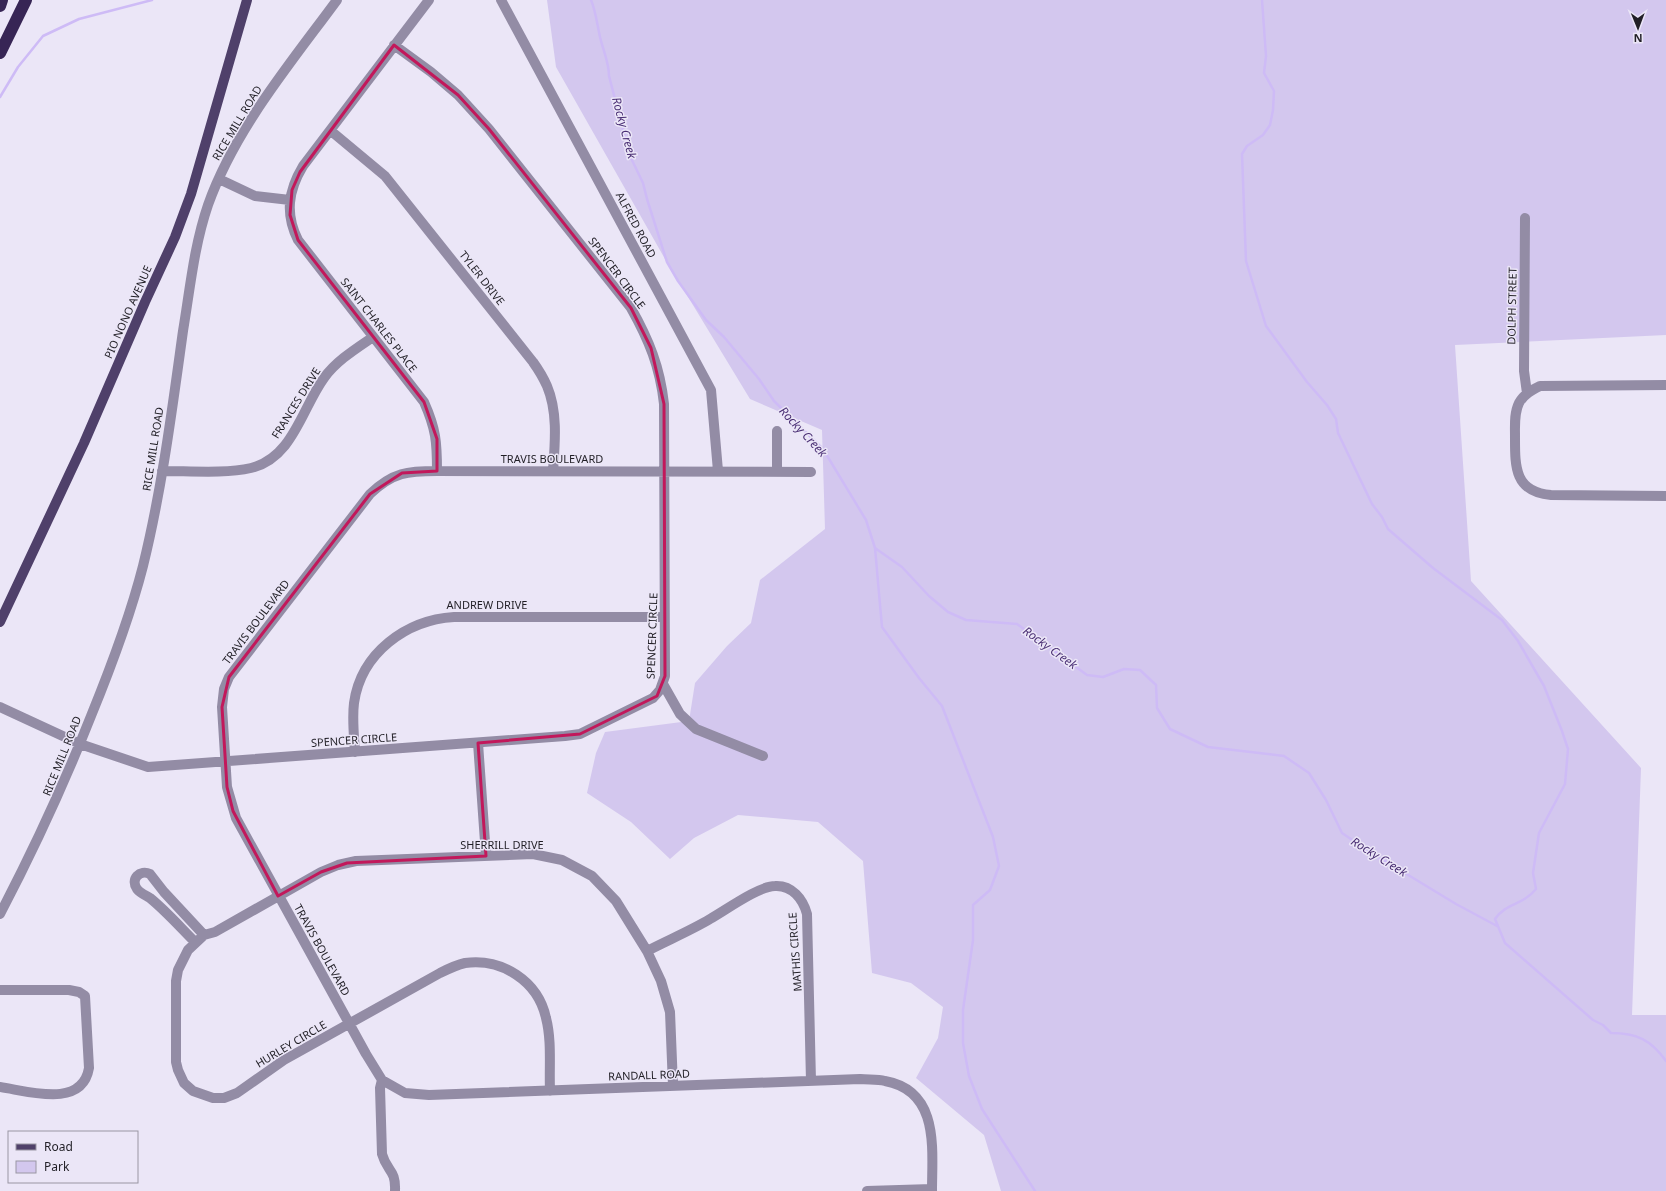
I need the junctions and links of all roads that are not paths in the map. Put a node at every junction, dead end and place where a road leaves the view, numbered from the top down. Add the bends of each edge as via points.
1 (2, 0) edge
2 (26, 0) edge
3 (247, 0) edge
4 (337, 0) edge
5 (429, 0) edge
6 (501, 0) edge
7 (0, 6) edge
8 (394, 45) junction
9 (0, 53) edge
10 (330, 131) junction
11 (219, 179) junction
12 (290, 200) junction
13 (1525, 218) dead end
14 (373, 336) junction
15 (1666, 385) edge
16 (1527, 394) junction
17 (777, 431) dead end
18 (162, 471) junction
19 (437, 471) junction
20 (553, 471) junction
21 (665, 471) junction
22 (718, 471) junction
23 (777, 472) junction
24 (810, 472) dead end
25 (1666, 496) edge
26 (664, 617) junction
27 (0, 622) edge
28 (663, 684) junction
29 (0, 707) edge
30 (478, 743) junction
31 (80, 744) junction
32 (355, 752) junction
33 (763, 756) dead end
34 (225, 761) junction
35 (486, 856) junction
36 (278, 896) junction
37 (0, 914) edge
38 (204, 935) junction
39 (195, 942) junction
40 (647, 951) junction
41 (0, 990) edge
42 (349, 1023) junction
43 (382, 1080) junction
44 (811, 1081) junction
45 (0, 1086) edge
46 (673, 1086) junction
47 (550, 1091) junction
48 (932, 1190) edge
49 (395, 1191) edge
50 (867, 1191) edge

1 - 7 highway
2 - 9 highway
3 - 27 main road, PIO NONO AVENUE via 193,187 175,237 81,449
4 - 11 street, RICE MILL ROAD via 253,116
5 - 8 street, SAINT CHARLES PLACE
6 - 22 street, ALFRED ROAD via 711,390
8 - 10 street, SAINT CHARLES PLACE
8 - 21 street, SPENCER CIRCLE via 458,95 489,129 631,308 647,338 662,387
10 - 12 street, SAINT CHARLES PLACE via 300,172
10 - 20 street, TYLER DRIVE via 389,180 533,362 547,386 552,404 555,426
11 - 12 street via 255,196
11 - 18 street, RICE MILL ROAD via 199,237
12 - 14 street, SAINT CHARLES PLACE via 290,215 298,240
13 - 16 street, DOLPH STREET via 1524,371
14 - 18 street, FRANCES DRIVE via 324,377 292,435 282,449 270,458 252,468
14 - 19 street, SAINT CHARLES PLACE via 424,402 437,439
15 - 16 street via 1540,386
16 - 25 street via 1522,398 1517,411 1516,458 1520,479 1528,488 1551,495
17 - 23 street
18 - 31 street, RICE MILL ROAD via 134,600
19 - 20 street, TRAVIS BOULEVARD
19 - 34 street, TRAVIS BOULEVARD via 402,473 384,482 370,494 233,670 222,698
20 - 21 street, TRAVIS BOULEVARD
21 - 22 street, TRAVIS BOULEVARD
21 - 26 street, SPENCER CIRCLE
22 - 23 street, TRAVIS BOULEVARD
23 - 24 street, TRAVIS BOULEVARD
26 - 28 street, SPENCER CIRCLE
26 - 32 street, ANDREW DRIVE via 454,616 412,626 380,650 364,673 354,702
28 - 30 street, SPENCER CIRCLE via 656,696 580,734
28 - 33 street via 680,714 696,729
29 - 31 street, SPENCER CIRCLE
30 - 32 street, SPENCER CIRCLE
30 - 35 street
31 - 34 street, SPENCER CIRCLE via 148,767
31 - 37 street, RICE MILL ROAD via 50,815
32 - 34 street, SPENCER CIRCLE
34 - 36 street, TRAVIS BOULEVARD via 227,787 236,818
35 - 36 street, SHERRILL DRIVE via 347,863 321,872
35 - 40 street, SHERRILL DRIVE via 540,855 554,857 578,867 608,891
36 - 38 street, HURLEY CIRCLE via 215,932
36 - 42 street, TRAVIS BOULEVARD
38 - 39 street, HURLEY CIRCLE
38 - 39 street via 150,874 138,874 135,880 138,890 149,897
39 - 42 street, HURLEY CIRCLE via 182,959 178,970 176,1062 184,1083 199,1094 218,1098 238,1093 284,1060
40 - 44 street, MATHIS CIRCLE via 766,888 779,886 792,890 804,905 807,914
40 - 46 street, SHERRILL DRIVE via 661,981 670,1012
41 - 45 street via 70,990 85,996 89,1068 88,1077 67,1094
42 - 43 street, TRAVIS BOULEVARD
42 - 47 street, HURLEY CIRCLE via 456,966 477,963 507,968 531,987 544,1010 548,1027
43 - 47 street, RANDALL ROAD via 397,1090 415,1095
43 - 49 street via 382,1154 395,1176
44 - 46 street, RANDALL ROAD
44 - 48 street, RANDALL ROAD via 884,1080 904,1088 915,1097 926,1110 931,1128
46 - 47 street, RANDALL ROAD
48 - 50 street

